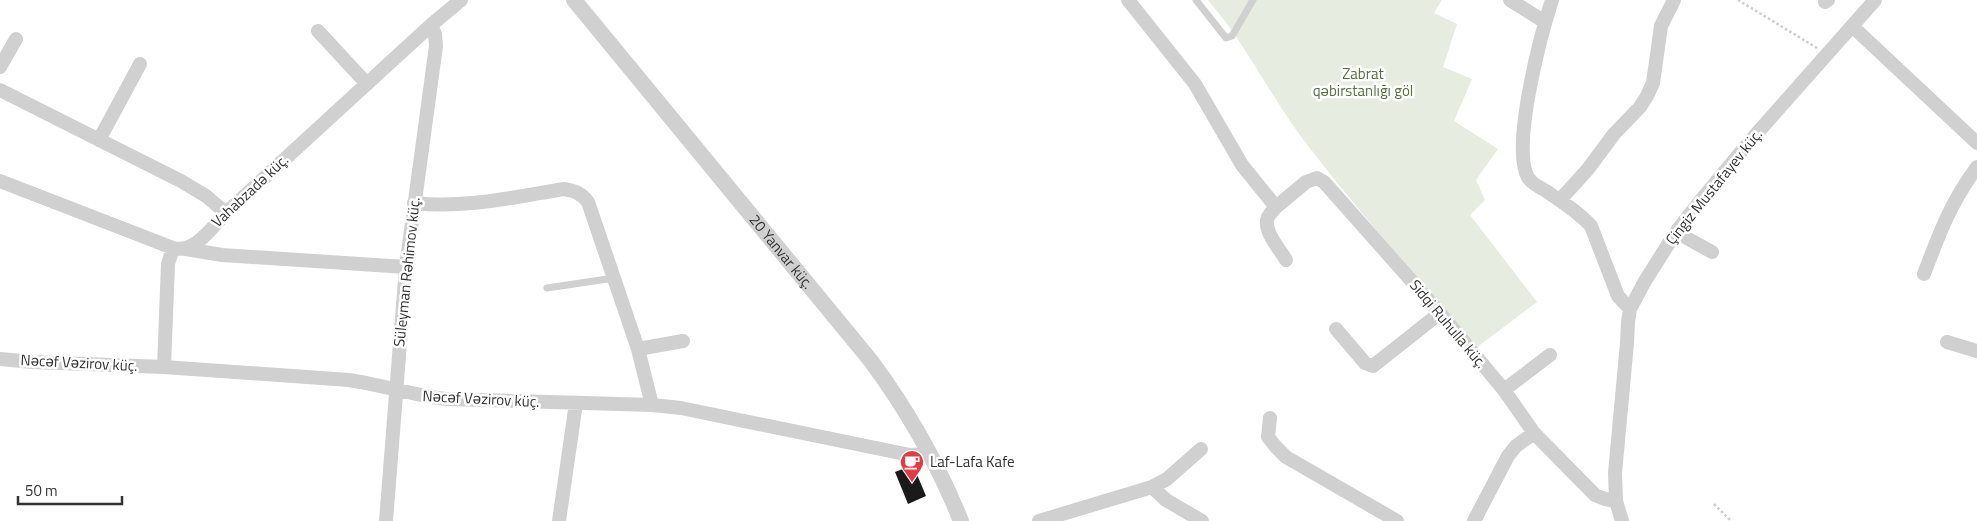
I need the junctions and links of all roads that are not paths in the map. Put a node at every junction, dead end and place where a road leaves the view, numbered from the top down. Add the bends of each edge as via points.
1 (462, 0) edge
2 (574, 0) edge
3 (1128, 0) edge
4 (1196, 0) edge
5 (1253, 0) edge
6 (1510, 0) edge
7 (1552, 0) edge
8 (1674, 0) edge
9 (1875, 0) edge
10 (1545, 22) junction
11 (431, 25) junction
12 (1852, 26) junction
13 (318, 31) dead end
14 (16, 39) dead end
15 (140, 64) dead end
16 (0, 67) edge
17 (367, 84) junction
18 (0, 90) edge
19 (99, 140) junction
20 (1977, 143) edge
21 (1977, 167) edge
22 (0, 181) edge
23 (1560, 200) junction
24 (414, 203) junction
25 (1276, 207) junction
26 (226, 213) junction
27 (1676, 232) junction
28 (180, 248) junction
29 (1712, 252) dead end
30 (1286, 260) dead end
31 (406, 267) junction
32 (1924, 274) dead end
33 (614, 278) junction
34 (547, 288) dead end
35 (1630, 309) junction
36 (1440, 313) junction
37 (1336, 329) dead end
38 (683, 341) dead end
39 (1947, 342) dead end
40 (638, 349) junction
41 (1977, 351) edge
42 (1550, 355) dead end
43 (0, 359) edge
44 (164, 366) junction
45 (396, 389) junction
46 (1504, 390) junction
47 (576, 403) junction
48 (652, 405) junction
49 (1270, 418) dead end
50 (1534, 432) junction
51 (1201, 449) dead end
52 (930, 454) junction
53 (1152, 486) junction
54 (1616, 501) junction
55 (386, 521) edge
56 (559, 521) edge
57 (961, 521) edge
58 (1039, 521) edge
59 (1202, 521) edge
60 (1397, 521) edge
61 (1474, 521) edge
62 (1622, 521) edge

1 - 11 street, Vahabzadə küç.
2 - 52 street, 20 Yanvar küç. via 872,361
3 - 25 street via 1195,84 1242,165
4 - 5 lane via 1226,38 1232,36
6 - 10 street
7 - 10 street
8 - 23 street via 1661,26 1653,83 1647,96
9 - 12 street, Çingiz Mustafayev küç.
10 - 23 street via 1536,54 1522,144 1523,160 1530,180
11 - 17 street, Vahabzadə küç.
11 - 24 street, Süleyman Rəhimov küç. via 435,34 435,59
12 - 20 street
12 - 27 street, Çingiz Mustafayev küç. via 1751,140
13 - 17 street
14 - 16 street
15 - 19 street
17 - 26 street, Vahabzadə küç.
18 - 19 street
19 - 26 street via 181,181
21 - 32 street via 1945,218
22 - 28 street
23 - 35 street via 1591,226 1618,296
24 - 31 street, Süleyman Rəhimov küç.
24 - 33 street via 464,205 574,190 588,202
25 - 30 street via 1268,218 1267,226
25 - 36 street, Sidqi Ruhulla küç. via 1306,182 1317,178 1324,182
26 - 28 street, Vahabzadə küç. via 202,237
27 - 29 street
27 - 35 street, Çingiz Mustafayev küç.
28 - 31 street
28 - 44 street via 168,264
31 - 45 street, Süleyman Rəhimov küç.
33 - 34 lane
33 - 40 street
35 - 54 street, Çingiz Mustafayev küç.
36 - 37 street via 1373,366 1365,363
36 - 46 street, Sidqi Ruhulla küç.
38 - 40 street
39 - 41 street
40 - 48 street
42 - 46 street
43 - 44 street, Nəcəf Vəzirov küç.
44 - 45 street, Nəcəf Vəzirov küç. via 349,380
45 - 47 street, Nəcəf Vəzirov küç. via 418,396 446,399
45 - 55 street, Süleyman Rəhimov küç.
46 - 50 street, Sidqi Ruhulla küç.
47 - 48 street, Nəcəf Vəzirov küç.
47 - 56 street
48 - 52 street, Nəcəf Vəzirov küç. via 681,408 910,455
49 - 60 street via 1268,436 1286,457
50 - 54 street, Sidqi Ruhulla küç. via 1595,495
50 - 61 street via 1508,456
51 - 53 street via 1167,479
52 - 57 street, 20 Yanvar küç.
53 - 58 street
53 - 59 street via 1166,500
54 - 62 street, Çingiz Mustafayev küç.

